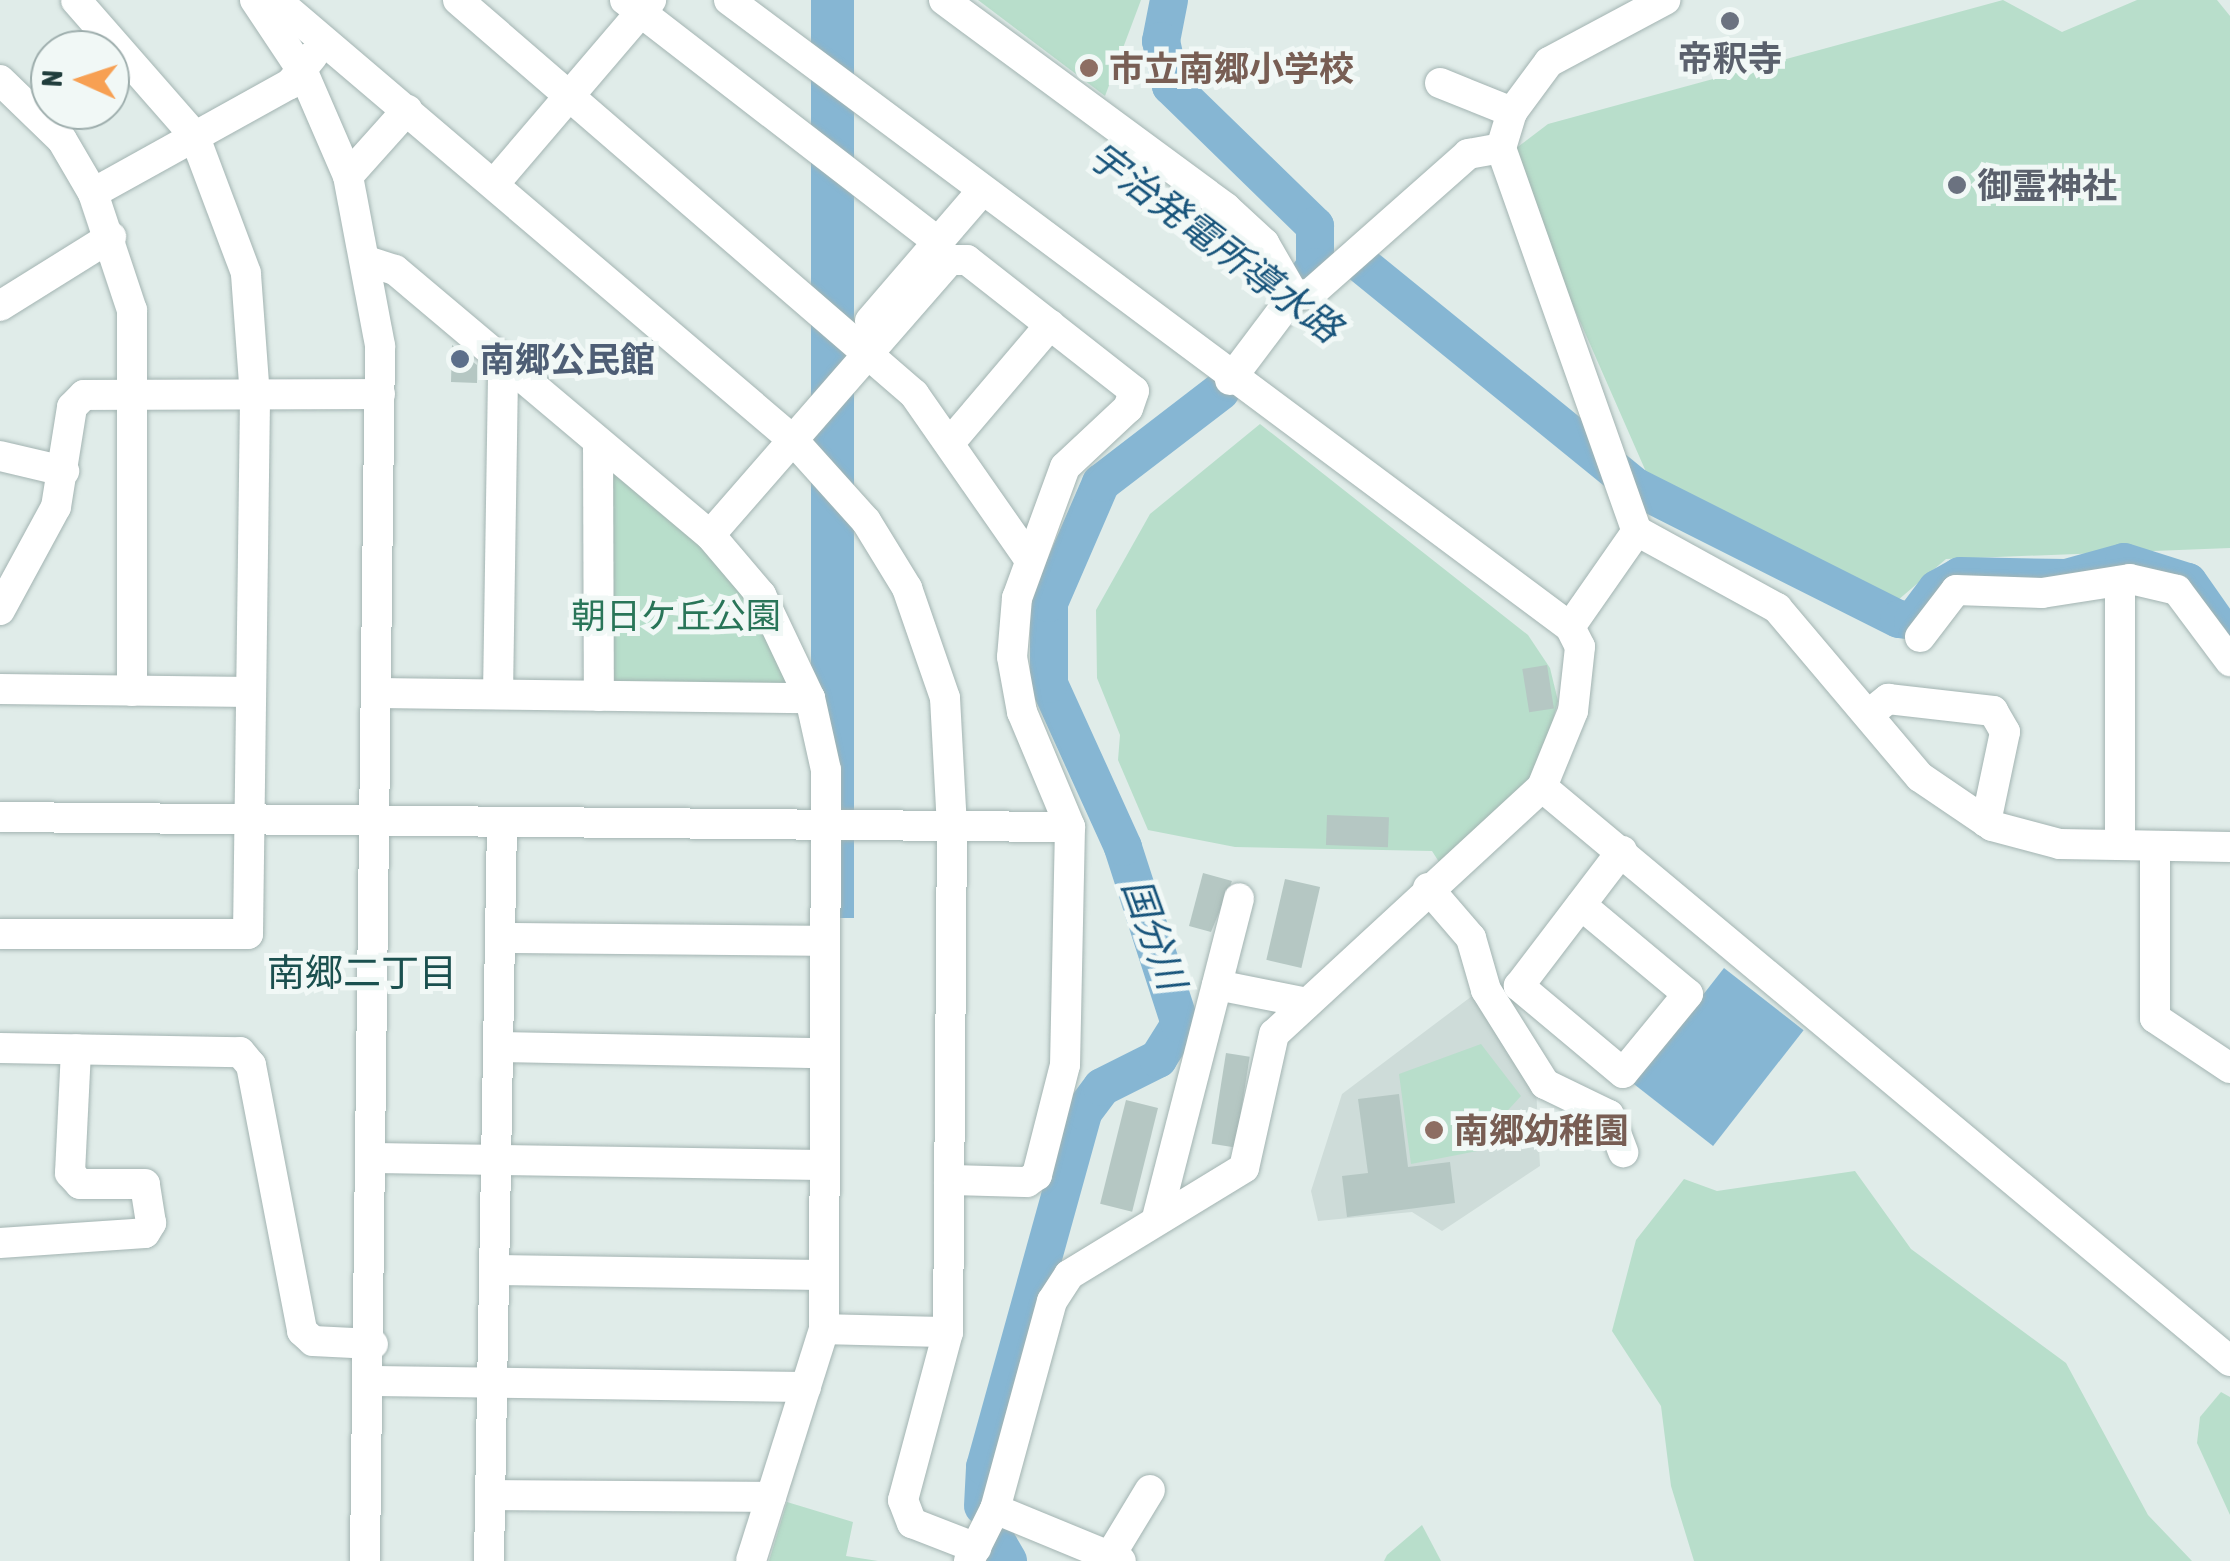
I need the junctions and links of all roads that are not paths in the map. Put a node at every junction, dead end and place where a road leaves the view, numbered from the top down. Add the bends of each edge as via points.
1 (76, 0) edge
2 (255, 0) edge
3 (276, 0) edge
4 (458, 0) edge
5 (728, 0) edge
6 (944, 0) edge
7 (1665, 0) edge
8 (639, 4) edge
9 (332, 46) junction
10 (304, 72) junction
11 (0, 80) edge
12 (1440, 83) dead end
13 (570, 96) junction
14 (407, 110) junction
15 (1512, 112) junction
16 (194, 136) junction
17 (1500, 148) junction
18 (348, 176) junction
19 (494, 184) junction
20 (981, 192) junction
21 (94, 194) junction
22 (111, 238) junction
23 (938, 242) junction
24 (370, 262) junction
25 (1294, 296) junction
26 (0, 306) edge
27 (1050, 325) junction
28 (870, 352) junction
29 (503, 360) junction
30 (1230, 380) junction
31 (380, 394) junction
32 (255, 397) junction
33 (136, 398) junction
34 (953, 439) junction
35 (793, 440) junction
36 (598, 443) junction
37 (0, 456) edge
38 (64, 471) junction
39 (1637, 531) junction
40 (710, 535) junction
41 (1027, 556) junction
42 (2120, 581) junction
43 (0, 610) edge
44 (1570, 627) junction
45 (1920, 636) dead end
46 (2230, 661) edge
47 (0, 689) edge
48 (132, 690) junction
49 (251, 692) junction
50 (378, 693) junction
51 (498, 694) junction
52 (598, 696) junction
53 (810, 698) junction
54 (1868, 714) junction
55 (1542, 787) junction
56 (0, 817) edge
57 (250, 819) junction
58 (376, 820) junction
59 (502, 822) junction
60 (1986, 822) junction
61 (826, 824) junction
62 (952, 826) junction
63 (1070, 827) junction
64 (2120, 846) junction
65 (2154, 846) junction
66 (2230, 847) edge
67 (1622, 851) junction
68 (1428, 888) junction
69 (1239, 898) dead end
70 (1581, 905) junction
71 (0, 934) edge
72 (501, 938) junction
73 (824, 941) junction
74 (1217, 985) junction
75 (1303, 1002) junction
76 (500, 1046) junction
77 (0, 1048) edge
78 (76, 1049) junction
79 (823, 1053) junction
80 (2230, 1068) edge
81 (1623, 1152) dead end
82 (374, 1158) junction
83 (499, 1160) junction
84 (821, 1165) junction
85 (949, 1180) junction
86 (1157, 1218) junction
87 (0, 1243) edge
88 (497, 1270) junction
89 (821, 1275) junction
90 (824, 1328) junction
91 (948, 1332) junction
92 (373, 1344) junction
93 (2230, 1361) edge
94 (372, 1381) junction
95 (496, 1383) junction
96 (806, 1387) junction
97 (1150, 1490) dead end
98 (495, 1495) junction
99 (771, 1497) junction
100 (995, 1509) junction
101 (972, 1554) edge
102 (1115, 1559) edge
103 (364, 1561) edge
104 (489, 1561) edge
105 (750, 1561) edge

1 - 16 street
2 - 10 street
3 - 9 street
4 - 13 street
5 - 20 street
6 - 25 street via 1226,208 1264,243
7 - 15 street via 1550,62
8 - 13 street
8 - 23 street
9 - 10 street
9 - 14 street
10 - 16 street
10 - 18 street
11 - 21 street via 62,140
12 - 15 street
13 - 19 street
13 - 28 street
14 - 18 street
14 - 19 street
15 - 17 street
16 - 21 street
16 - 32 street via 246,273
17 - 25 street via 1468,154 1310,294
17 - 39 street
18 - 24 street
19 - 35 street
20 - 23 street
20 - 30 street
21 - 22 street
22 - 26 street
22 - 33 street via 132,310
23 - 28 street via 869,322
24 - 29 street via 395,270
24 - 31 street
25 - 30 street
27 - 28 street via 967,260 950,260
27 - 34 street
27 - 41 street via 1134,399 1065,467
28 - 34 street
28 - 35 street
29 - 36 street
29 - 51 street
30 - 44 street
31 - 32 street
31 - 50 street
32 - 33 street
32 - 49 street
33 - 38 street via 84,395 72,407
33 - 48 street
34 - 41 street
35 - 40 street
35 - 62 street via 866,520 907,588 945,698
36 - 40 street
36 - 52 street
37 - 38 street
38 - 43 street via 36,558
39 - 44 street
39 - 54 street via 1777,608
40 - 53 street via 761,594
41 - 63 street via 1012,658 1022,712
42 - 45 street via 2042,593 1956,590
42 - 46 street via 2177,590
42 - 64 street
44 - 55 street via 1580,647 1574,711
47 - 48 street
48 - 49 street
49 - 57 street
50 - 51 street
50 - 58 street
51 - 52 street
52 - 53 street
53 - 61 street
54 - 60 street via 1920,777
54 - 60 street via 1888,699 1993,711 2004,732
55 - 67 street
55 - 68 street
56 - 57 street
57 - 58 street
57 - 71 street via 248,934
58 - 59 street
58 - 82 street
59 - 61 street
59 - 72 street
60 - 64 street via 2042,841
61 - 62 street
61 - 73 street
62 - 63 street
62 - 85 street
63 - 85 street via 1065,1065 1037,1174 1027,1182
64 - 65 street
65 - 66 street
65 - 80 street via 2156,1018
67 - 70 street
67 - 93 street
68 - 75 street
68 - 81 street via 1471,938 1486,990 1544,1084 1609,1114
69 - 74 street
70 - 70 street via 1519,986 1623,1073 1688,994
72 - 73 street
72 - 76 street
73 - 79 street
74 - 75 street
74 - 86 street
75 - 86 street via 1274,1034 1244,1168
76 - 79 street
76 - 83 street
77 - 78 street
78 - 87 street via 70,1173 80,1184 145,1184 151,1222 145,1233
78 - 92 street via 240,1052 251,1066 302,1331 312,1341
79 - 84 street
82 - 83 street
82 - 92 street
83 - 84 street
83 - 88 street
84 - 89 street
85 - 91 street
86 - 100 street via 1098,1251 1052,1302
88 - 89 street
88 - 95 street
89 - 90 street
90 - 91 street
90 - 96 street
91 - 101 street via 903,1500 912,1523
92 - 94 street
94 - 95 street
94 - 103 street
95 - 96 street
95 - 98 street
96 - 99 street
97 - 102 street
98 - 99 street
98 - 104 street
99 - 105 street
100 - 101 street
100 - 102 street

